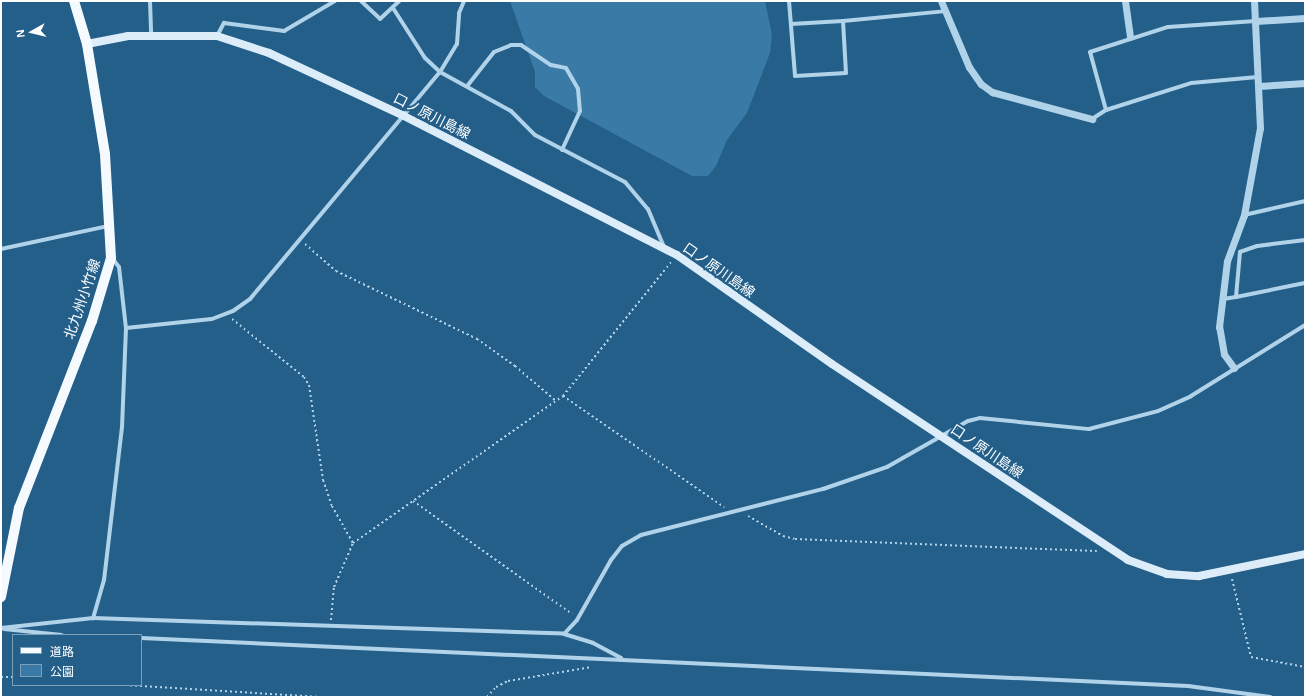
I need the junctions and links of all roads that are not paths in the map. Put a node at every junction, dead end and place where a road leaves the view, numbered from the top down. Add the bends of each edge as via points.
1 (74, 1) edge
2 (150, 1) edge
3 (335, 1) edge
4 (361, 1) edge
5 (399, 1) edge
6 (464, 1) edge
7 (790, 1) edge
8 (941, 1) edge
9 (1125, 1) edge
10 (1254, 1) edge
11 (393, 8) junction
12 (946, 11) junction
13 (1305, 18) edge
14 (843, 21) junction
15 (1256, 21) junction
16 (791, 24) junction
17 (151, 34) junction
18 (217, 36) junction
19 (1130, 37) junction
20 (87, 44) junction
21 (440, 72) junction
22 (1258, 77) junction
23 (1305, 83) edge
24 (468, 85) junction
25 (1259, 86) junction
26 (1106, 110) junction
27 (402, 115) junction
28 (1092, 118) joint
29 (562, 150) junction
30 (1305, 201) edge
31 (1244, 215) junction
32 (112, 225) junction
33 (1305, 240) edge
34 (1, 249) edge
35 (665, 249) junction
36 (111, 258) junction
37 (1305, 283) edge
38 (1236, 297) junction
39 (1223, 299) junction
40 (1305, 325) edge
41 (126, 328) junction
42 (1234, 368) junction
43 (941, 436) junction
44 (1305, 554) edge
45 (1, 597) edge
46 (93, 618) junction
47 (1, 629) edge
48 (52, 634) edge
49 (564, 634) junction
50 (142, 638) edge
51 (622, 659) junction
52 (1270, 697) edge

1 - 20 main road, 北九州小竹線
2 - 17 street
3 - 18 street via 284,31 224,22
4 - 11 street via 380,19
5 - 11 street
6 - 21 street via 459,13 457,44
7 - 16 street
8 - 12 street
9 - 19 street
10 - 15 street
11 - 21 street via 426,58
12 - 14 street
12 - 28 street via 969,67 987,88
13 - 15 street
14 - 16 street
14 - 16 street via 846,73 795,76
15 - 19 street via 1168,27
15 - 22 street
17 - 18 main road, 口ノ原川島線
17 - 20 main road, 口ノ原川島線
18 - 27 main road, 口ノ原川島線 via 269,53
19 - 26 street via 1090,52
20 - 32 main road, 北九州小竹線 via 105,154
21 - 24 street
21 - 27 street
22 - 25 street
22 - 26 street via 1191,82
23 - 25 street
24 - 29 street via 511,111 535,135
24 - 29 street via 494,52 511,44 521,45 551,65 566,68 578,89 580,111
25 - 31 street via 1260,128
26 - 28 street
27 - 35 main road, 口ノ原川島線
27 - 41 street via 250,299 226,314 174,325
29 - 35 street via 625,182 639,194 658,226
30 - 31 street
31 - 39 street via 1227,261
32 - 34 street
32 - 36 main road, 北九州小竹線
33 - 38 street via 1257,246 1240,252
35 - 43 main road, 口ノ原川島線
36 - 41 street via 119,267
36 - 45 main road, 北九州小竹線 via 92,321 19,508
37 - 38 street
38 - 39 street
39 - 42 street via 1221,342
40 - 42 street
41 - 46 street via 114,507 104,580
42 - 43 street via 1191,396 1126,421 1089,429 980,418
43 - 44 main road, 口ノ原川島線 via 1128,560 1167,574 1199,576
43 - 49 street via 887,467 824,489 641,535 622,546 577,620
46 - 47 street
46 - 49 street
47 - 48 street
49 - 51 street via 593,643
50 - 51 street
51 - 52 street via 1188,686

